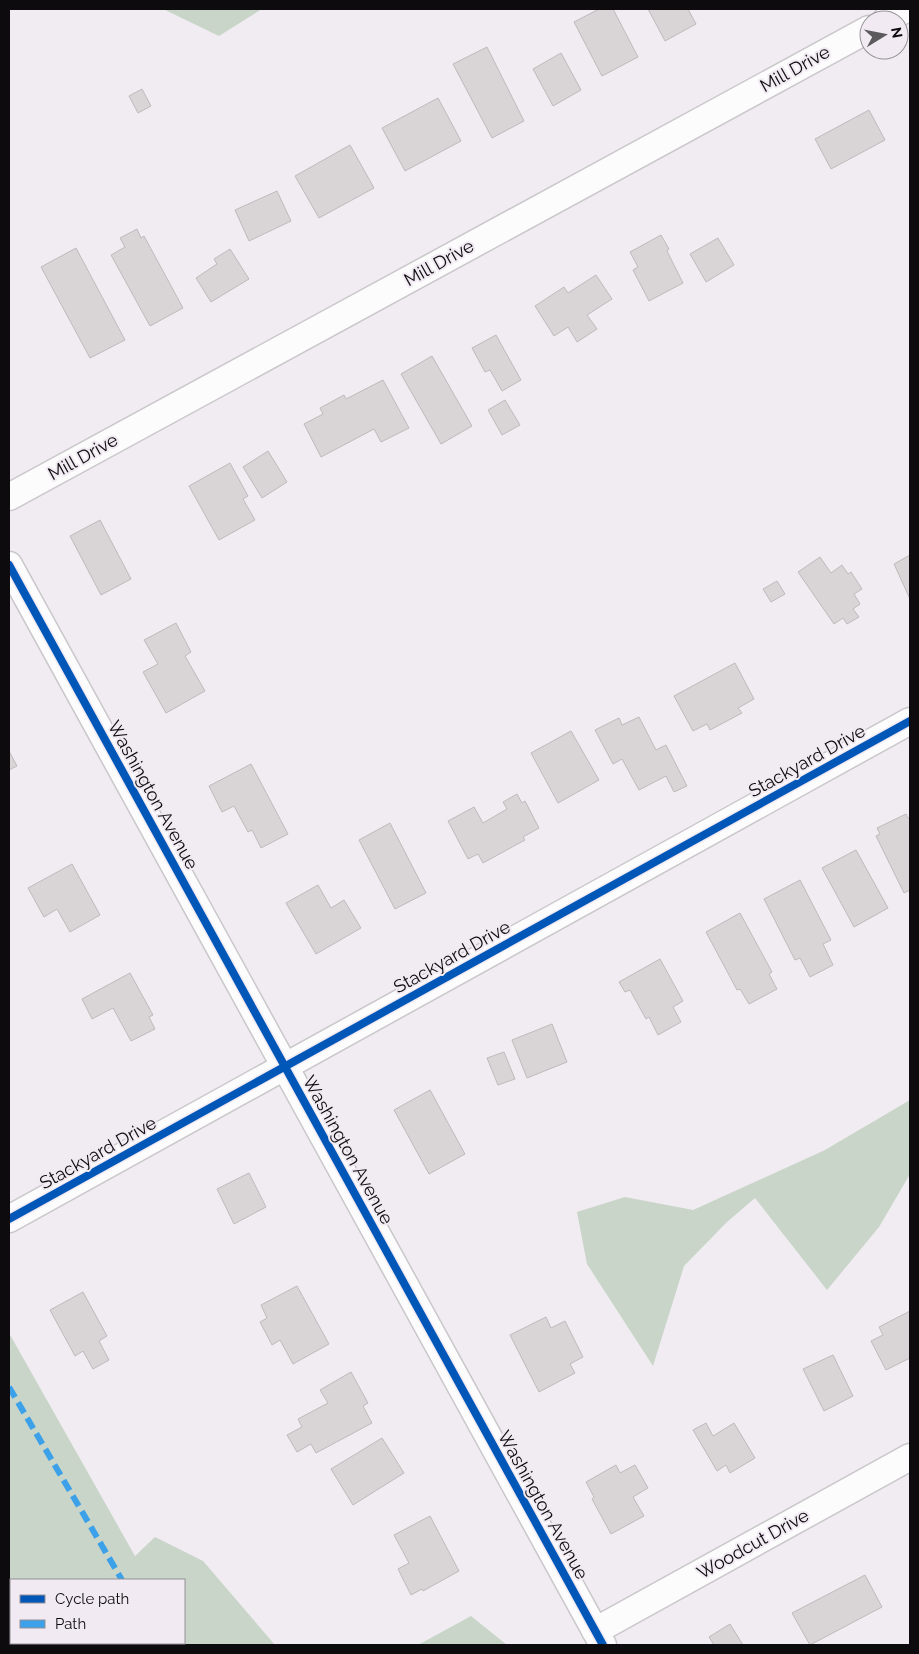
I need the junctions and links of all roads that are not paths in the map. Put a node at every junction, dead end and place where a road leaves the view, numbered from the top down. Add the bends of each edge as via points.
1 (859, 34) edge
2 (9, 497) edge
3 (9, 564) edge
4 (910, 721) edge
5 (285, 1066) junction
6 (9, 1220) edge
7 (910, 1457) edge
8 (599, 1638) edge

1 - 2 street, Mill Drive
3 - 5 street, Washington Avenue
4 - 5 street, Stackyard Drive
5 - 6 street, Stackyard Drive
5 - 8 street, Washington Avenue
7 - 8 street, Woodcut Drive

